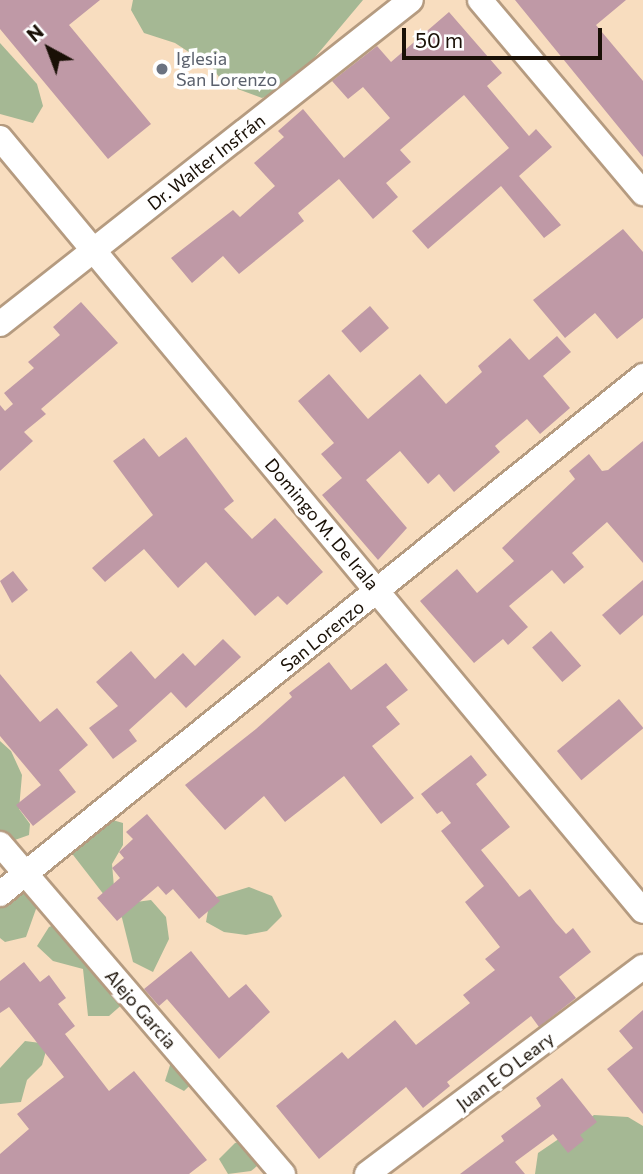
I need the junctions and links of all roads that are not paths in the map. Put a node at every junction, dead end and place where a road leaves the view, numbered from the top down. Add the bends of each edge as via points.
1 (411, 0) edge
2 (480, 0) edge
3 (0, 138) edge
4 (643, 193) edge
5 (94, 251) junction
6 (0, 324) edge
7 (643, 376) edge
8 (378, 591) junction
9 (0, 844) edge
10 (27, 876) junction
11 (0, 894) edge
12 (643, 911) edge
13 (643, 967) edge
14 (283, 1174) edge
15 (367, 1174) edge

1 - 5 street, Dr. Walter Insfrán
2 - 4 street
3 - 5 street, Domingo M. De Irala
5 - 6 street, Dr. Walter Insfrán
5 - 8 street, Domingo M. De Irala
7 - 8 street, San Lorenzo
8 - 10 street, San Lorenzo
8 - 12 street, Domingo M. De Irala
9 - 10 street, Alejo Garcia
10 - 11 street, San Lorenzo
10 - 14 street, Alejo Garcia
13 - 15 street, Juan E O Leary

